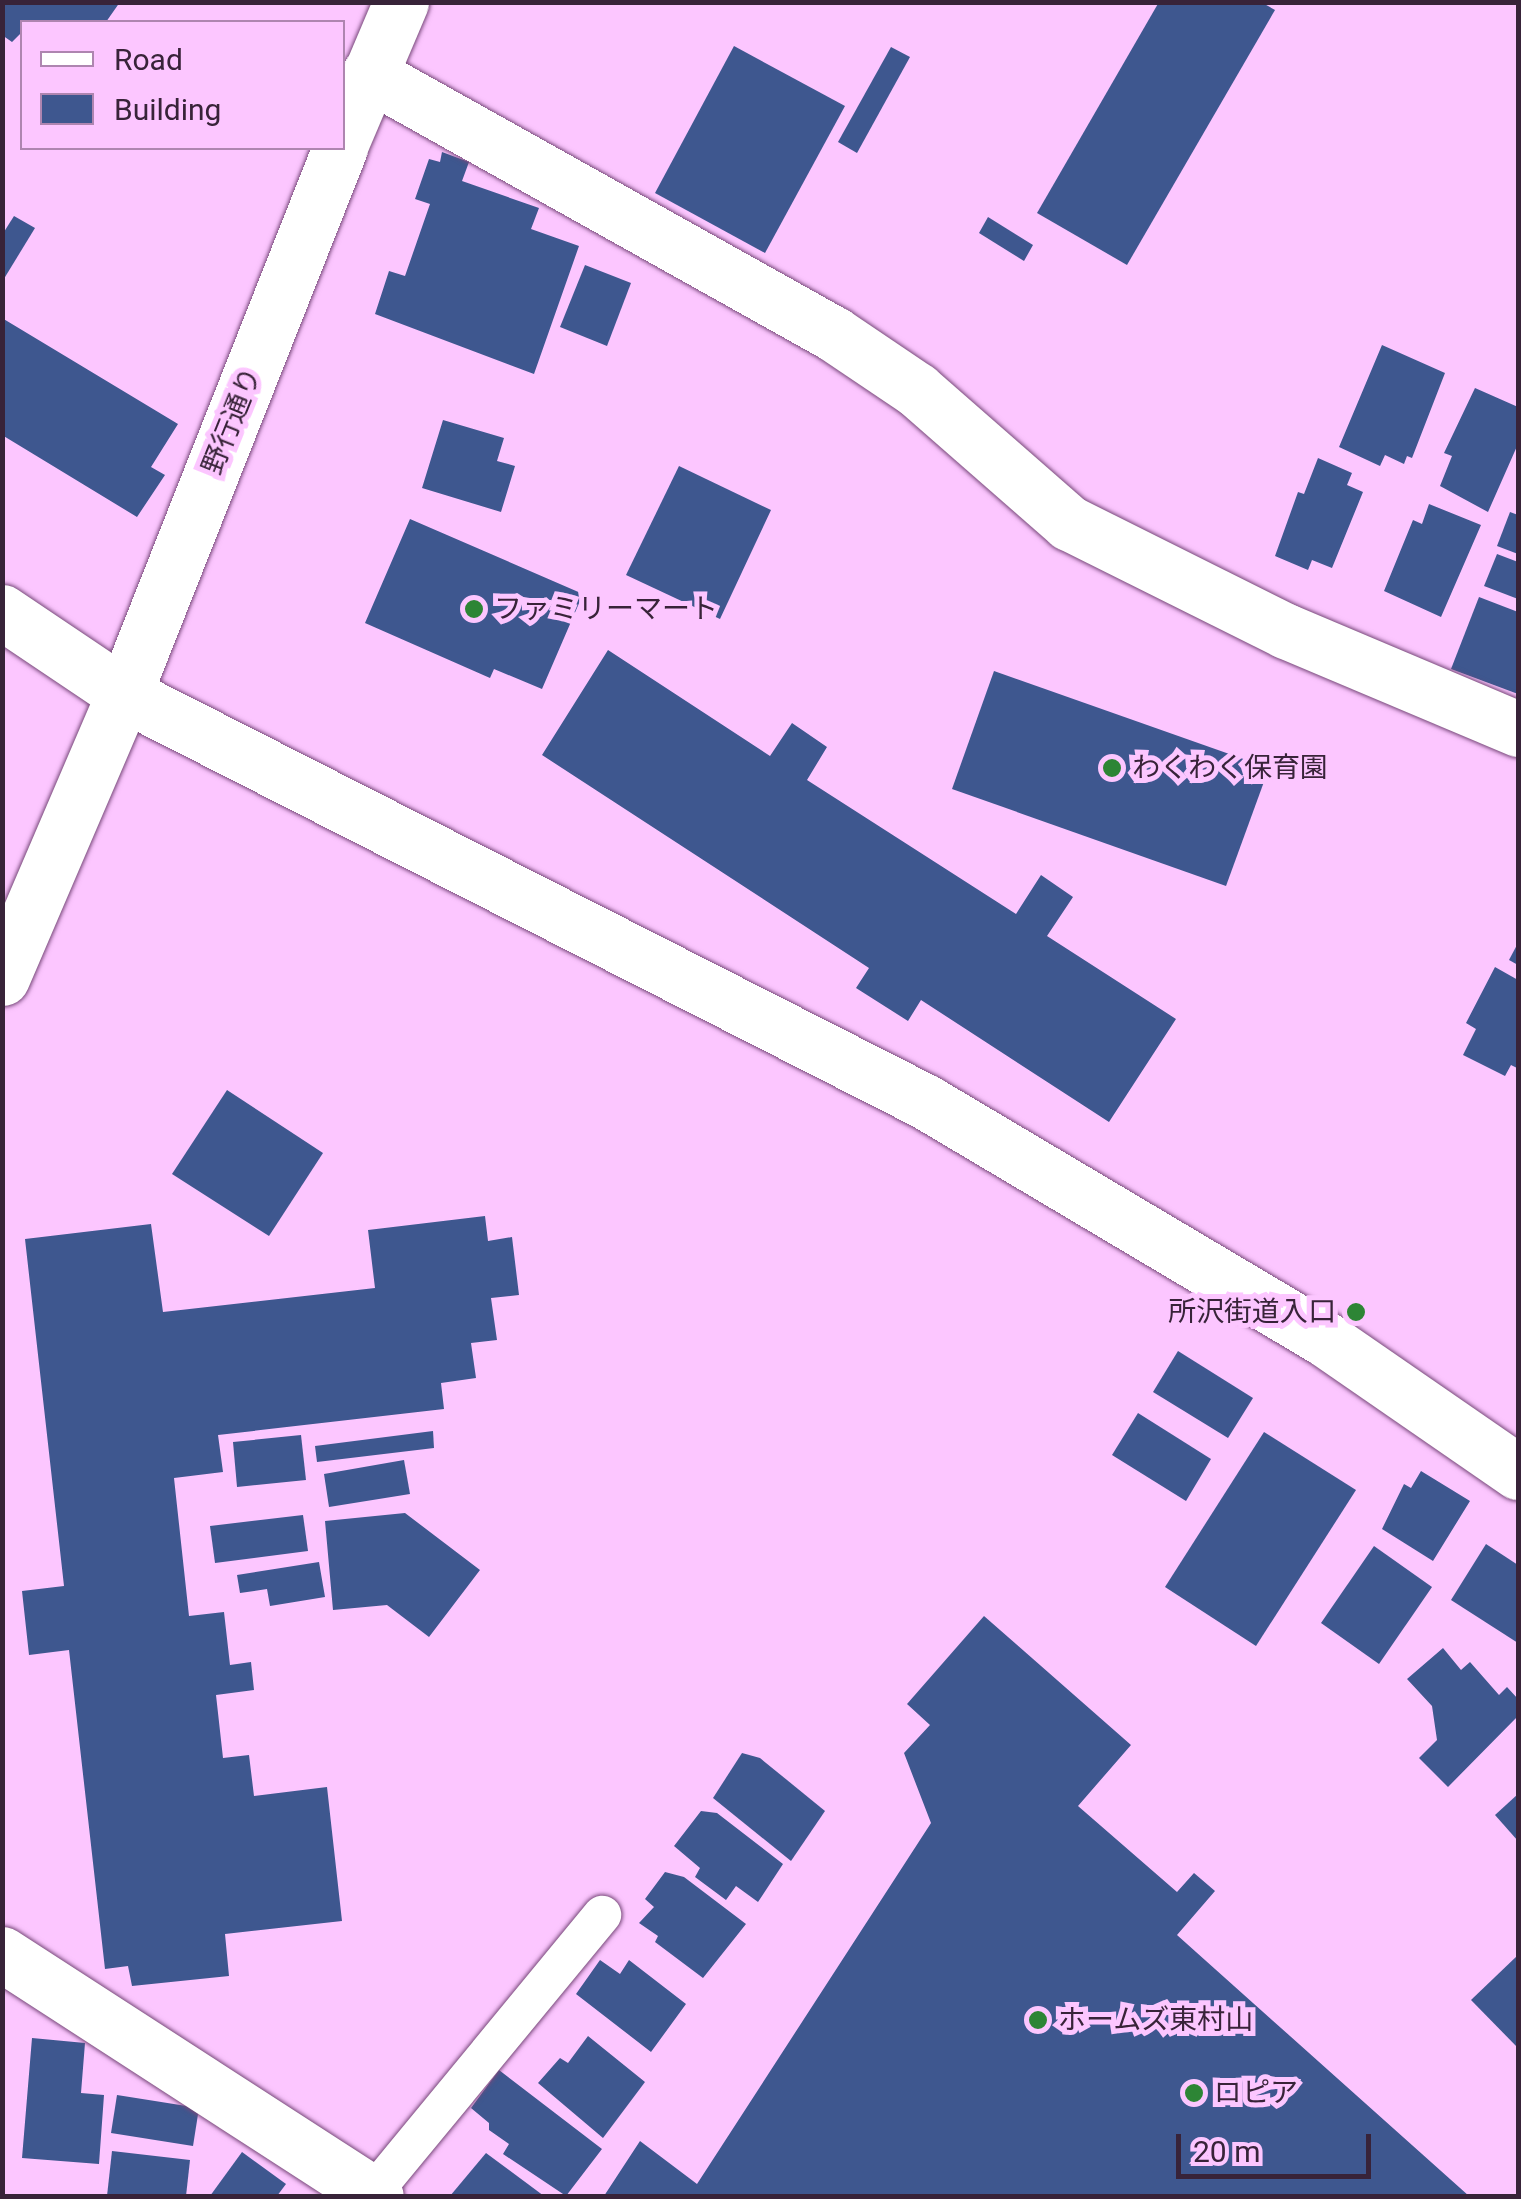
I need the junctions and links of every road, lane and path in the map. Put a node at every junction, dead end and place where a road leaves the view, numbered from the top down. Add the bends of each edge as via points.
1 (401, 2) edge
2 (369, 74) junction
3 (345, 134) edge
4 (339, 150) edge
5 (2, 612) edge
6 (124, 694) junction
7 (1518, 729) edge
8 (2, 978) edge
9 (1518, 1472) edge
10 (602, 1915) dead end
11 (2, 1954) edge
12 (374, 2195) edge

1 - 2 street, 野行通り
2 - 3 street, 野行通り
2 - 7 street via 834,334 917,390 1069,522 1286,631
4 - 6 street, 野行通り
5 - 6 street
6 - 8 street, 野行通り
6 - 9 street via 926,1102 1328,1342
10 - 12 lane
11 - 12 street

